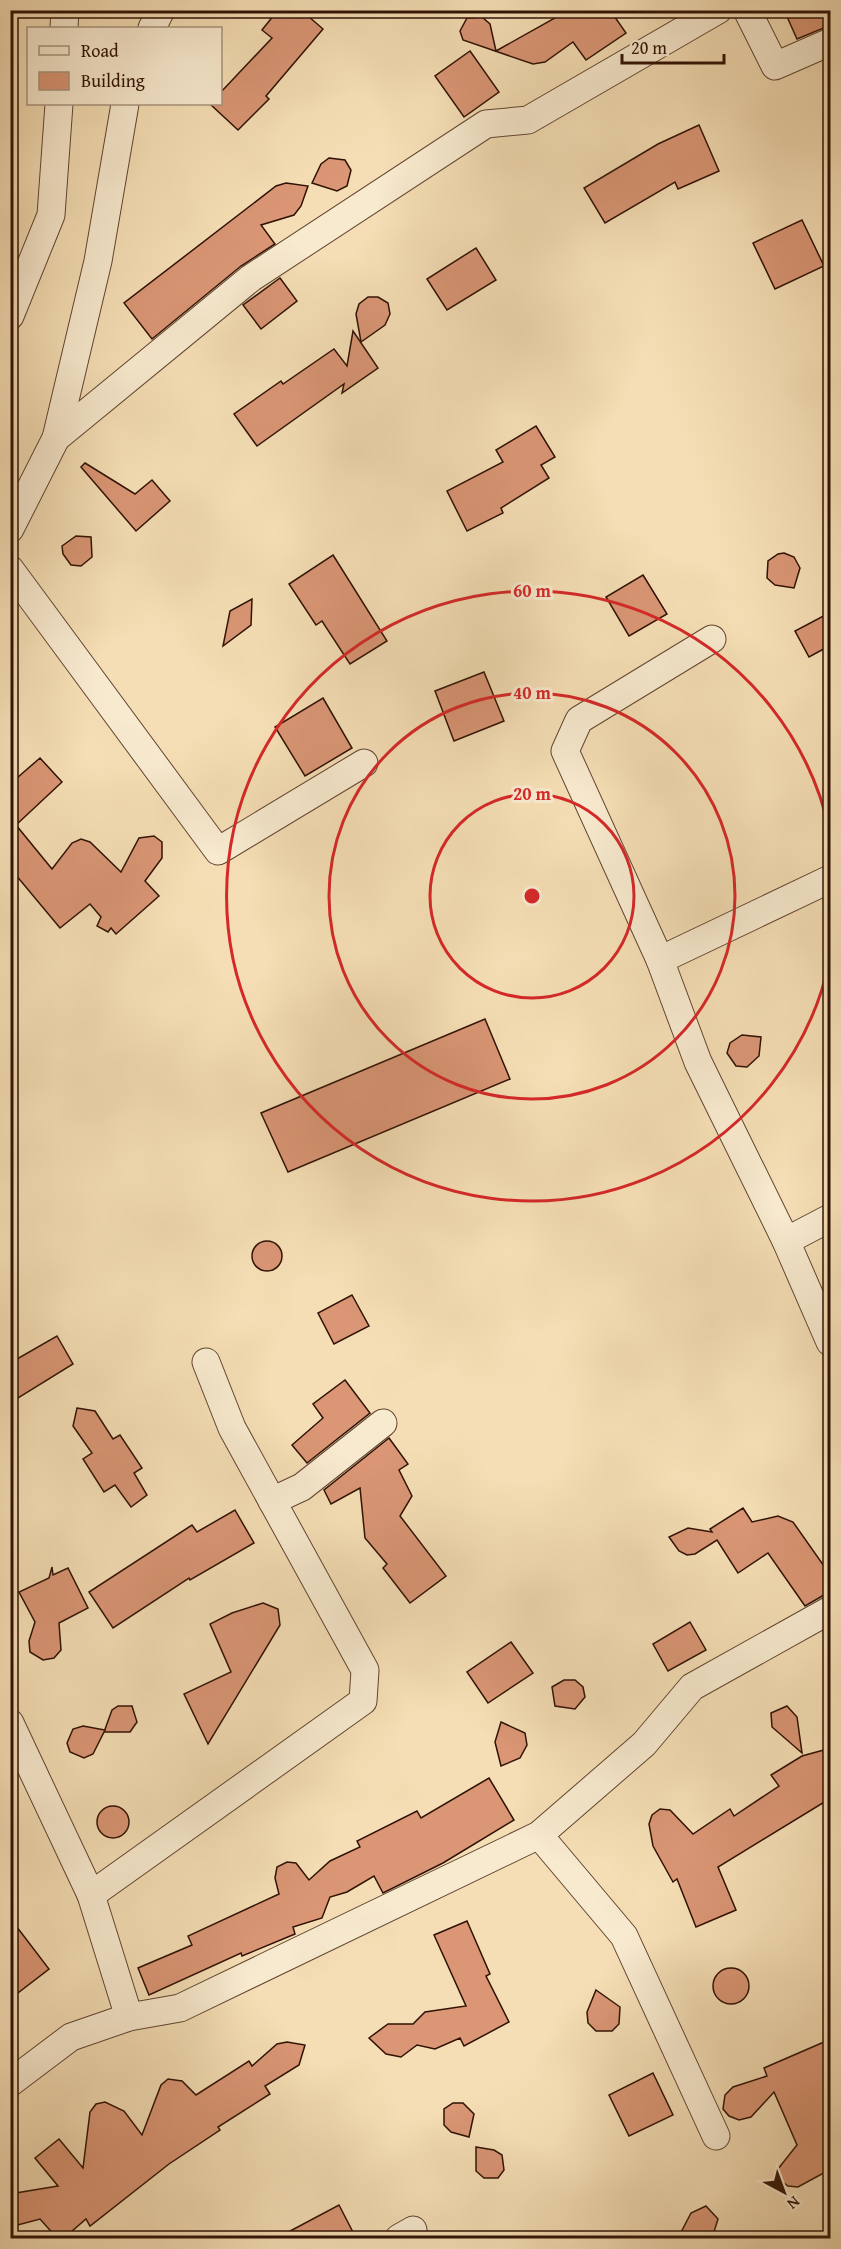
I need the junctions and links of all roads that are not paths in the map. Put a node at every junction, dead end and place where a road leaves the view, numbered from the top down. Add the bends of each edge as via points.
1 (65, 10) edge
2 (161, 10) edge
3 (718, 10) edge
4 (747, 10) edge
5 (64, 27) edge
6 (152, 27) edge
7 (831, 42) edge
8 (59, 105) edge
9 (125, 105) edge
10 (10, 316) edge
11 (56, 438) junction
12 (10, 529) edge
13 (10, 569) edge
14 (712, 639) dead end
15 (364, 763) dead end
16 (831, 879) edge
17 (660, 960) junction
18 (831, 1218) edge
19 (786, 1241) junction
20 (831, 1342) edge
21 (206, 1362) dead end
22 (383, 1423) dead end
23 (272, 1502) junction
24 (831, 1610) edge
25 (10, 1723) edge
26 (539, 1835) junction
27 (90, 1895) junction
28 (129, 2017) junction
29 (10, 2083) edge
30 (716, 2136) dead end

1 - 5 street
2 - 6 street
3 - 11 street via 528,120 486,124 476,130 250,278
4 - 7 street via 775,66
8 - 10 street via 51,215
9 - 11 street via 98,261
11 - 12 street
13 - 15 street via 218,851
14 - 17 street via 579,720 565,751
16 - 17 street
17 - 19 street via 698,1062
18 - 19 street
19 - 20 street
21 - 23 street via 232,1428
22 - 23 street via 302,1487
23 - 27 street via 365,1670 363,1701
24 - 26 street via 692,1688 644,1744
25 - 27 street
26 - 28 street via 180,2008
26 - 30 street via 624,1936
27 - 28 street
28 - 29 street via 71,2037

